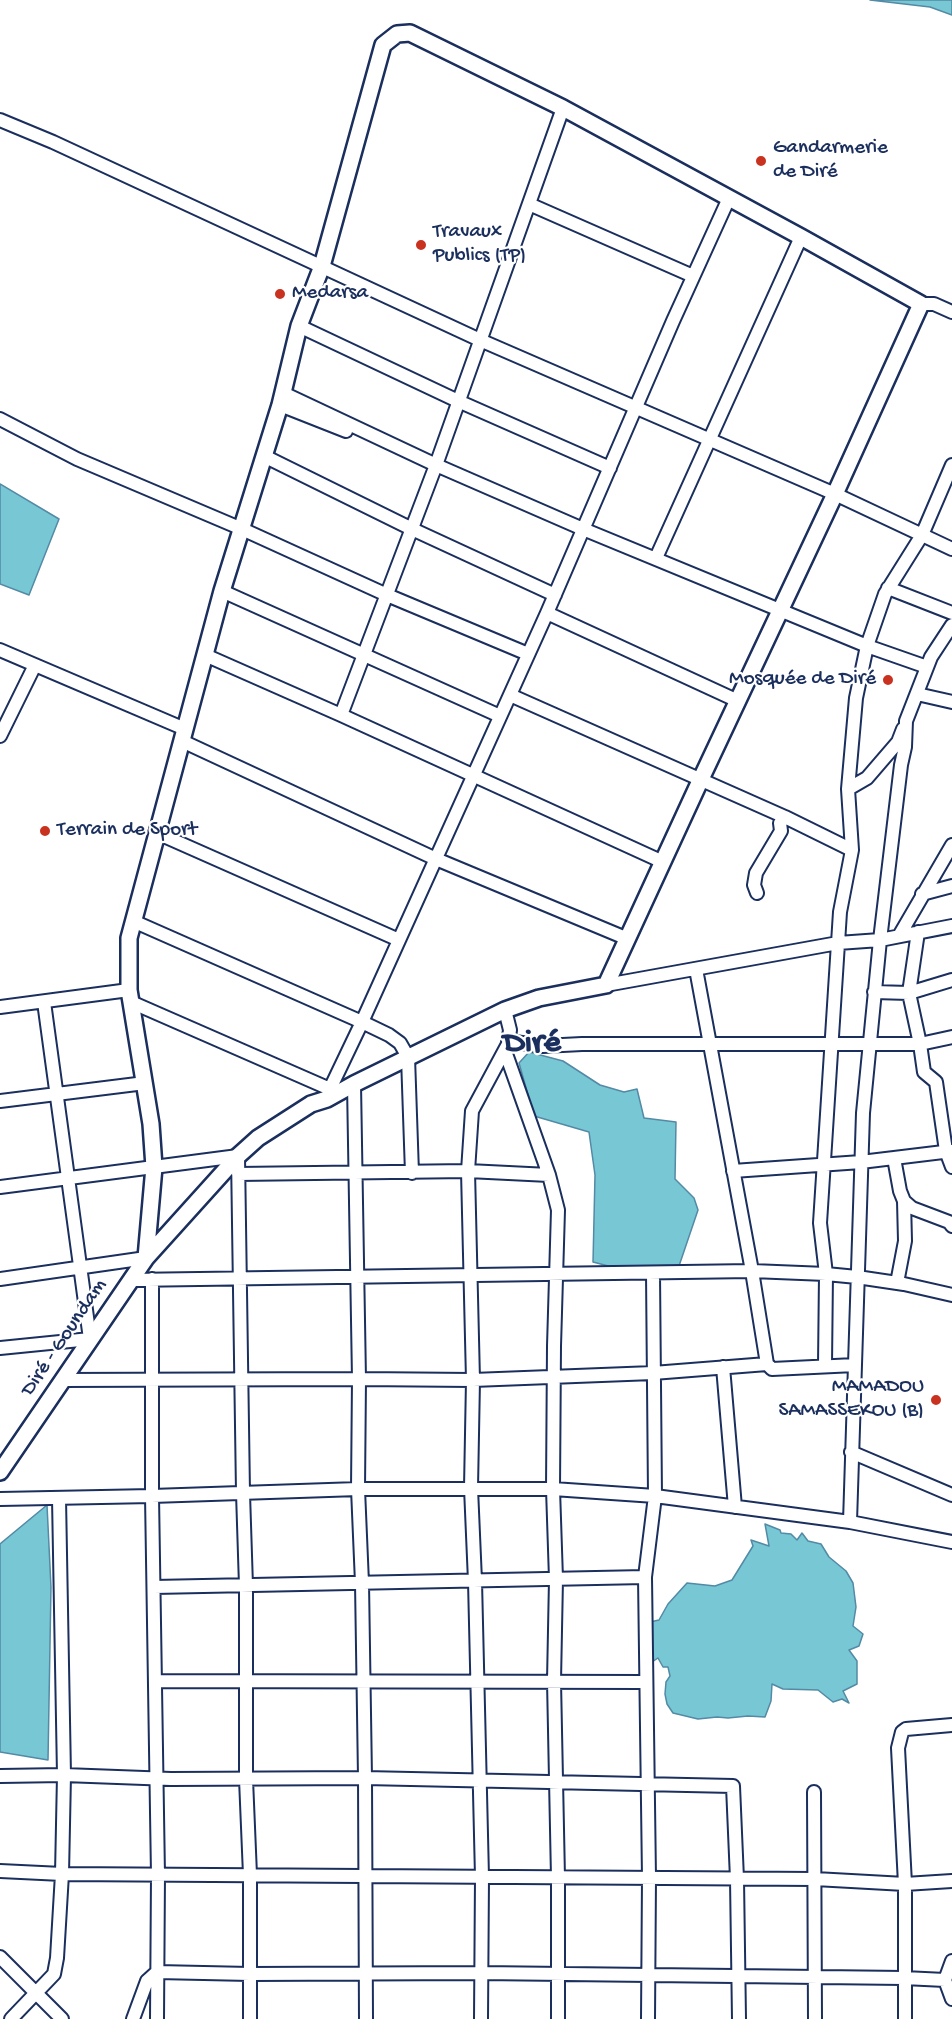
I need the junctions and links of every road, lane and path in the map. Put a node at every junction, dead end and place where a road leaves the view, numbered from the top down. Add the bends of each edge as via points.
1 (563, 108) junction
2 (0, 120) edge
3 (729, 198) junction
4 (529, 204) junction
5 (801, 237) junction
6 (322, 266) junction
7 (693, 276) junction
8 (921, 304) junction
9 (952, 312) edge
10 (299, 326) junction
11 (480, 340) junction
12 (282, 399) junction
13 (458, 401) junction
14 (636, 408) junction
15 (0, 419) edge
16 (709, 439) junction
17 (391, 448) dead end
18 (264, 456) junction
19 (436, 465) junction
20 (952, 465) edge
21 (610, 468) junction
22 (836, 494) junction
23 (242, 529) junction
24 (412, 529) junction
25 (583, 529) junction
26 (922, 535) junction
27 (952, 549) edge
28 (656, 558) junction
29 (888, 588) junction
30 (222, 591) junction
31 (387, 595) junction
32 (555, 595) junction
33 (781, 609) junction
34 (547, 613) junction
35 (952, 614) edge
36 (952, 625) edge
37 (867, 646) junction
38 (0, 650) edge
39 (528, 654) junction
40 (364, 655) junction
41 (205, 656) junction
42 (35, 665) junction
43 (927, 667) junction
44 (916, 694) junction
45 (510, 695) junction
46 (738, 701) junction
47 (952, 702) edge
48 (341, 715) junction
49 (500, 716) junction
50 (906, 721) junction
51 (183, 735) junction
52 (0, 736) edge
53 (474, 775) junction
54 (700, 781) junction
55 (848, 789) junction
56 (784, 817) junction
57 (157, 832) junction
58 (952, 845) edge
59 (852, 850) junction
60 (436, 859) junction
61 (663, 862) junction
62 (952, 886) edge
63 (757, 893) dead end
64 (922, 894) junction
65 (133, 921) junction
66 (952, 926) edge
67 (918, 932) junction
68 (899, 936) junction
69 (628, 939) junction
70 (399, 940) junction
71 (880, 940) junction
72 (838, 943) junction
73 (696, 969) junction
74 (952, 980) edge
75 (606, 985) junction
76 (874, 992) junction
77 (909, 993) junction
78 (130, 996) junction
79 (44, 1002) junction
80 (0, 1006) edge
81 (505, 1010) junction
82 (362, 1022) junction
83 (952, 1037) edge
84 (832, 1044) junction
85 (869, 1044) junction
86 (920, 1044) junction
87 (710, 1045) junction
88 (507, 1046) junction
89 (408, 1057) junction
90 (145, 1083) junction
91 (354, 1084) junction
92 (57, 1094) junction
93 (328, 1094) junction
94 (0, 1101) edge
95 (949, 1151) edge
96 (238, 1156) junction
97 (894, 1158) junction
98 (861, 1162) junction
99 (824, 1165) junction
100 (154, 1167) junction
101 (952, 1167) edge
102 (733, 1171) junction
103 (468, 1172) junction
104 (412, 1173) junction
105 (238, 1174) junction
106 (355, 1174) junction
107 (549, 1175) junction
108 (68, 1178) junction
109 (0, 1187) edge
110 (904, 1201) junction
111 (952, 1226) edge
112 (146, 1258) junction
113 (80, 1267) junction
114 (752, 1271) junction
115 (653, 1273) junction
116 (556, 1274) junction
117 (826, 1274) junction
118 (469, 1275) junction
119 (357, 1276) junction
120 (857, 1277) junction
121 (240, 1278) junction
122 (0, 1279) edge
123 (152, 1279) junction
124 (130, 1280) junction
125 (897, 1283) junction
126 (952, 1296) edge
127 (90, 1339) junction
128 (0, 1348) edge
129 (767, 1364) junction
130 (825, 1365) junction
131 (855, 1365) junction
132 (723, 1367) junction
133 (653, 1373) junction
134 (554, 1378) junction
135 (358, 1379) junction
136 (62, 1380) junction
137 (153, 1380) junction
138 (242, 1380) junction
139 (474, 1380) junction
140 (851, 1452) junction
141 (0, 1472) edge
142 (471, 1488) junction
143 (358, 1489) junction
144 (553, 1489) junction
145 (243, 1493) junction
146 (952, 1495) edge
147 (152, 1496) junction
148 (655, 1496) junction
149 (58, 1498) junction
150 (0, 1499) edge
151 (735, 1507) junction
152 (850, 1522) junction
153 (952, 1542) edge
154 (645, 1577) junction
155 (556, 1579) junction
156 (476, 1581) junction
157 (362, 1583) junction
158 (246, 1586) junction
159 (154, 1587) junction
160 (155, 1681) junction
161 (247, 1681) junction
162 (363, 1681) junction
163 (477, 1682) junction
164 (554, 1682) junction
165 (646, 1682) junction
166 (952, 1725) edge
167 (64, 1775) junction
168 (0, 1776) edge
169 (156, 1778) junction
170 (365, 1778) junction
171 (246, 1779) junction
172 (479, 1781) junction
173 (555, 1782) junction
174 (647, 1784) junction
175 (814, 1792) dead end
176 (0, 1871) edge
177 (62, 1874) junction
178 (158, 1875) junction
179 (250, 1875) junction
180 (364, 1876) junction
181 (482, 1877) junction
182 (558, 1878) junction
183 (650, 1878) junction
184 (737, 1879) junction
185 (815, 1879) junction
186 (952, 1881) edge
187 (905, 1884) junction
188 (0, 1957) edge
189 (952, 1961) edge
190 (157, 1972) junction
191 (364, 1972) junction
192 (481, 1973) junction
193 (250, 1974) junction
194 (558, 1974) junction
195 (648, 1975) junction
196 (737, 1976) junction
197 (814, 1977) junction
198 (904, 1978) junction
199 (945, 1980) junction
200 (36, 1994) junction
201 (952, 1999) edge
202 (11, 2019) edge
203 (62, 2019) edge
204 (133, 2019) edge
205 (157, 2019) edge
206 (250, 2019) edge
207 (366, 2019) edge
208 (481, 2019) edge
209 (558, 2019) edge
210 (648, 2019) edge
211 (739, 2019) edge
212 (815, 2019) edge
213 (905, 2019) edge

1 - 3 main road
1 - 4 street
1 - 6 main road via 410,33 397,34 383,45
2 - 6 street
3 - 5 main road
3 - 7 street
4 - 7 street
4 - 11 street
5 - 8 main road
5 - 16 street
6 - 10 main road
6 - 11 street
7 - 14 street
8 - 9 street via 934,303
8 - 22 main road
10 - 12 main road
10 - 13 street
11 - 13 street
11 - 14 street
12 - 17 street
12 - 18 main road
12 - 19 street
13 - 19 street
13 - 21 street
14 - 16 street
14 - 21 street
15 - 23 street via 77,459
16 - 22 street
16 - 28 street
18 - 23 main road
18 - 24 street
19 - 24 street
19 - 25 street
20 - 26 street
21 - 25 street
22 - 26 street
22 - 33 main road
23 - 30 main road
23 - 31 street
24 - 31 street
24 - 32 street
25 - 28 street
25 - 32 street
26 - 27 street
26 - 29 street
28 - 33 street
29 - 35 street
29 - 37 street
30 - 40 street
30 - 41 main road
31 - 39 street
31 - 40 street
32 - 34 street
33 - 37 street
33 - 46 main road
34 - 39 street
34 - 46 street
36 - 43 street
37 - 43 street
37 - 55 street via 856,698
38 - 42 street
39 - 45 street
40 - 48 street
40 - 49 street
41 - 48 street
41 - 51 main road
42 - 51 street
42 - 52 street
43 - 44 street
44 - 47 street
44 - 50 street
45 - 49 street
45 - 54 street
46 - 54 main road
48 - 53 street
49 - 53 street
50 - 55 street via 898,741 883,760 867,778
50 - 71 street
51 - 57 main road
51 - 60 street
53 - 60 street
53 - 61 street
54 - 56 street
54 - 61 main road
55 - 59 street
56 - 59 street
56 - 63 street via 781,831 756,873
57 - 65 main road
57 - 70 street
58 - 64 street
59 - 72 street
60 - 69 street
60 - 70 street
61 - 69 main road
62 - 64 street
64 - 68 street
65 - 78 main road via 128,954
65 - 82 street
66 - 67 street
67 - 68 street
67 - 77 street
68 - 71 street
69 - 75 main road
70 - 82 street
71 - 72 street
71 - 76 street
72 - 73 street
72 - 84 street
73 - 75 street
73 - 87 street
74 - 77 street
75 - 81 main road, Diré - Goundam via 539,998
76 - 77 street
76 - 85 street
77 - 86 street
78 - 79 street
78 - 90 main road
78 - 93 street
79 - 80 street
79 - 92 street
81 - 88 street via 510,1030
81 - 89 main road, Diré - Goundam
82 - 89 street via 400,1043
82 - 93 street
83 - 86 street
84 - 85 street
84 - 87 street
84 - 99 street
85 - 86 street
85 - 98 street
86 - 95 street via 924,1072 936,1082
87 - 88 street
87 - 102 street
88 - 103 street via 472,1111
88 - 107 street
89 - 91 main road, Diré - Goundam
89 - 104 street
90 - 92 street
90 - 100 main road
91 - 93 main road, Diré - Goundam
91 - 106 street
92 - 94 street
92 - 108 street
93 - 96 main road, Diré - Goundam via 283,1120
95 - 97 street
95 - 101 street
96 - 100 street
96 - 105 street
96 - 112 main road, Diré - Goundam
97 - 98 street
97 - 110 street
98 - 99 street
98 - 120 street
99 - 102 street
99 - 117 street via 820,1223
100 - 108 street
100 - 112 main road
102 - 114 street
103 - 104 street
103 - 107 street
103 - 118 street
104 - 106 street
105 - 106 street
105 - 121 street
106 - 119 street
107 - 116 street via 558,1210
108 - 109 street
108 - 113 street
110 - 111 street
110 - 125 street via 904,1241
112 - 113 street
112 - 124 main road, Diré - Goundam
113 - 122 street
113 - 127 street
114 - 115 street
114 - 117 street
114 - 129 street
115 - 116 street
115 - 133 street
116 - 118 street
116 - 134 street
117 - 120 street
117 - 130 street
118 - 119 street
118 - 139 street
119 - 121 street
119 - 135 street
120 - 125 street
120 - 131 street
121 - 123 street
121 - 138 street
123 - 124 street
123 - 137 street
124 - 127 main road, Diré - Goundam
125 - 126 street
127 - 128 street
127 - 136 main road, Diré - Goundam
129 - 130 street via 772,1369
129 - 132 street
130 - 131 street
131 - 140 street
132 - 133 street
132 - 151 street
133 - 134 street
133 - 148 street
134 - 139 street
134 - 144 street
135 - 138 street
135 - 139 street
135 - 143 street
136 - 137 street
136 - 141 main road, Diré - Goundam
137 - 138 street
137 - 147 street
138 - 145 street
139 - 142 street
140 - 146 street
140 - 152 street
142 - 143 street
142 - 144 street
142 - 156 street
143 - 145 street
143 - 157 street
144 - 148 street
144 - 155 street
145 - 147 street
145 - 158 street
147 - 149 street
147 - 159 street
148 - 151 street
148 - 154 street
149 - 150 street
149 - 167 street
151 - 152 street
152 - 153 street
154 - 155 street
154 - 165 street
155 - 156 street
155 - 164 street
156 - 157 street
156 - 163 street
157 - 158 street
157 - 162 street
158 - 159 street
158 - 161 street
159 - 160 street
160 - 161 street
160 - 169 street
161 - 162 street
161 - 171 street
162 - 163 street
162 - 170 street
163 - 164 street
163 - 172 street
164 - 165 street
164 - 173 street
165 - 174 street
166 - 187 street via 906,1728 902,1732 898,1748
167 - 168 street
167 - 169 street
167 - 177 street
169 - 171 street
169 - 178 street
170 - 171 street
170 - 172 street
170 - 180 street
171 - 179 street
172 - 173 street
172 - 181 street
173 - 174 street
173 - 182 street
174 - 183 street
174 - 184 street via 733,1786
175 - 185 street
176 - 177 street
177 - 178 street
177 - 200 street via 56,1969
178 - 179 street
178 - 190 street
179 - 180 street
179 - 193 street
180 - 181 street
180 - 191 street
181 - 182 street
181 - 192 street
182 - 183 street
182 - 194 street
183 - 184 street
183 - 195 street
184 - 185 street
184 - 196 street
185 - 187 street
185 - 197 street
186 - 187 street
187 - 198 street
188 - 200 street
189 - 199 street
190 - 193 street
190 - 204 street via 147,1981
190 - 205 street
191 - 192 street
191 - 193 street
191 - 207 street
192 - 194 street
192 - 208 street
193 - 206 street
194 - 195 street
194 - 209 street
195 - 196 street
195 - 210 street
196 - 197 street
196 - 211 street
197 - 198 street
197 - 212 street
198 - 199 street
198 - 213 street
199 - 201 street
200 - 202 street
200 - 203 street

